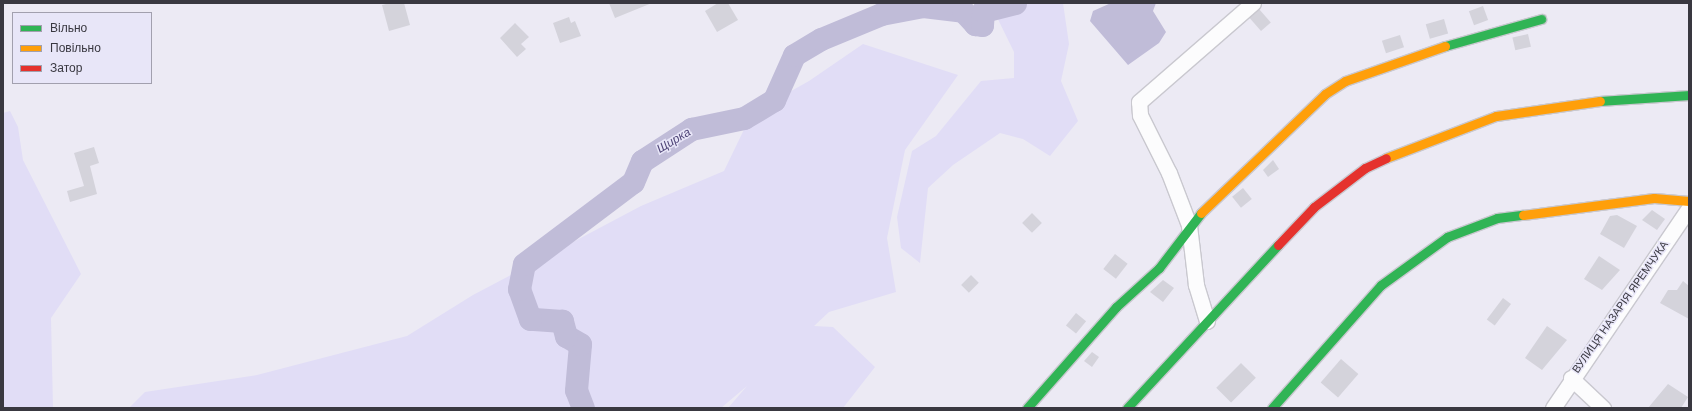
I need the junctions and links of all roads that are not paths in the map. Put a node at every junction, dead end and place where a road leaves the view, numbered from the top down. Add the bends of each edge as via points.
1 (1253, 3) edge
2 (1541, 19) dead end
3 (1689, 95) edge
4 (1689, 201) edge
5 (1689, 208) edge
6 (1189, 225) junction
7 (1207, 321) junction
8 (1571, 378) junction
9 (1027, 408) edge
10 (1127, 408) edge
11 (1272, 408) edge
12 (1553, 408) edge
13 (1604, 408) edge

1 - 6 street via 1139,102 1140,115 1169,173
2 - 6 street via 1444,46 1345,81 1249,163
3 - 7 street via 1583,102 1525,110 1465,125 1413,145 1366,168 1314,207
4 - 11 street via 1654,198 1497,218 1447,237 1381,285
5 - 8 street, ВУЛИЦЯ НАЗАРІЯ ЯРЕМЧУКА
6 - 7 street via 1196,285
6 - 9 street via 1159,268 1116,307
7 - 10 street
8 - 12 street, ВУЛИЦЯ НАЗАРІЯ ЯРЕМЧУКА
8 - 13 street

